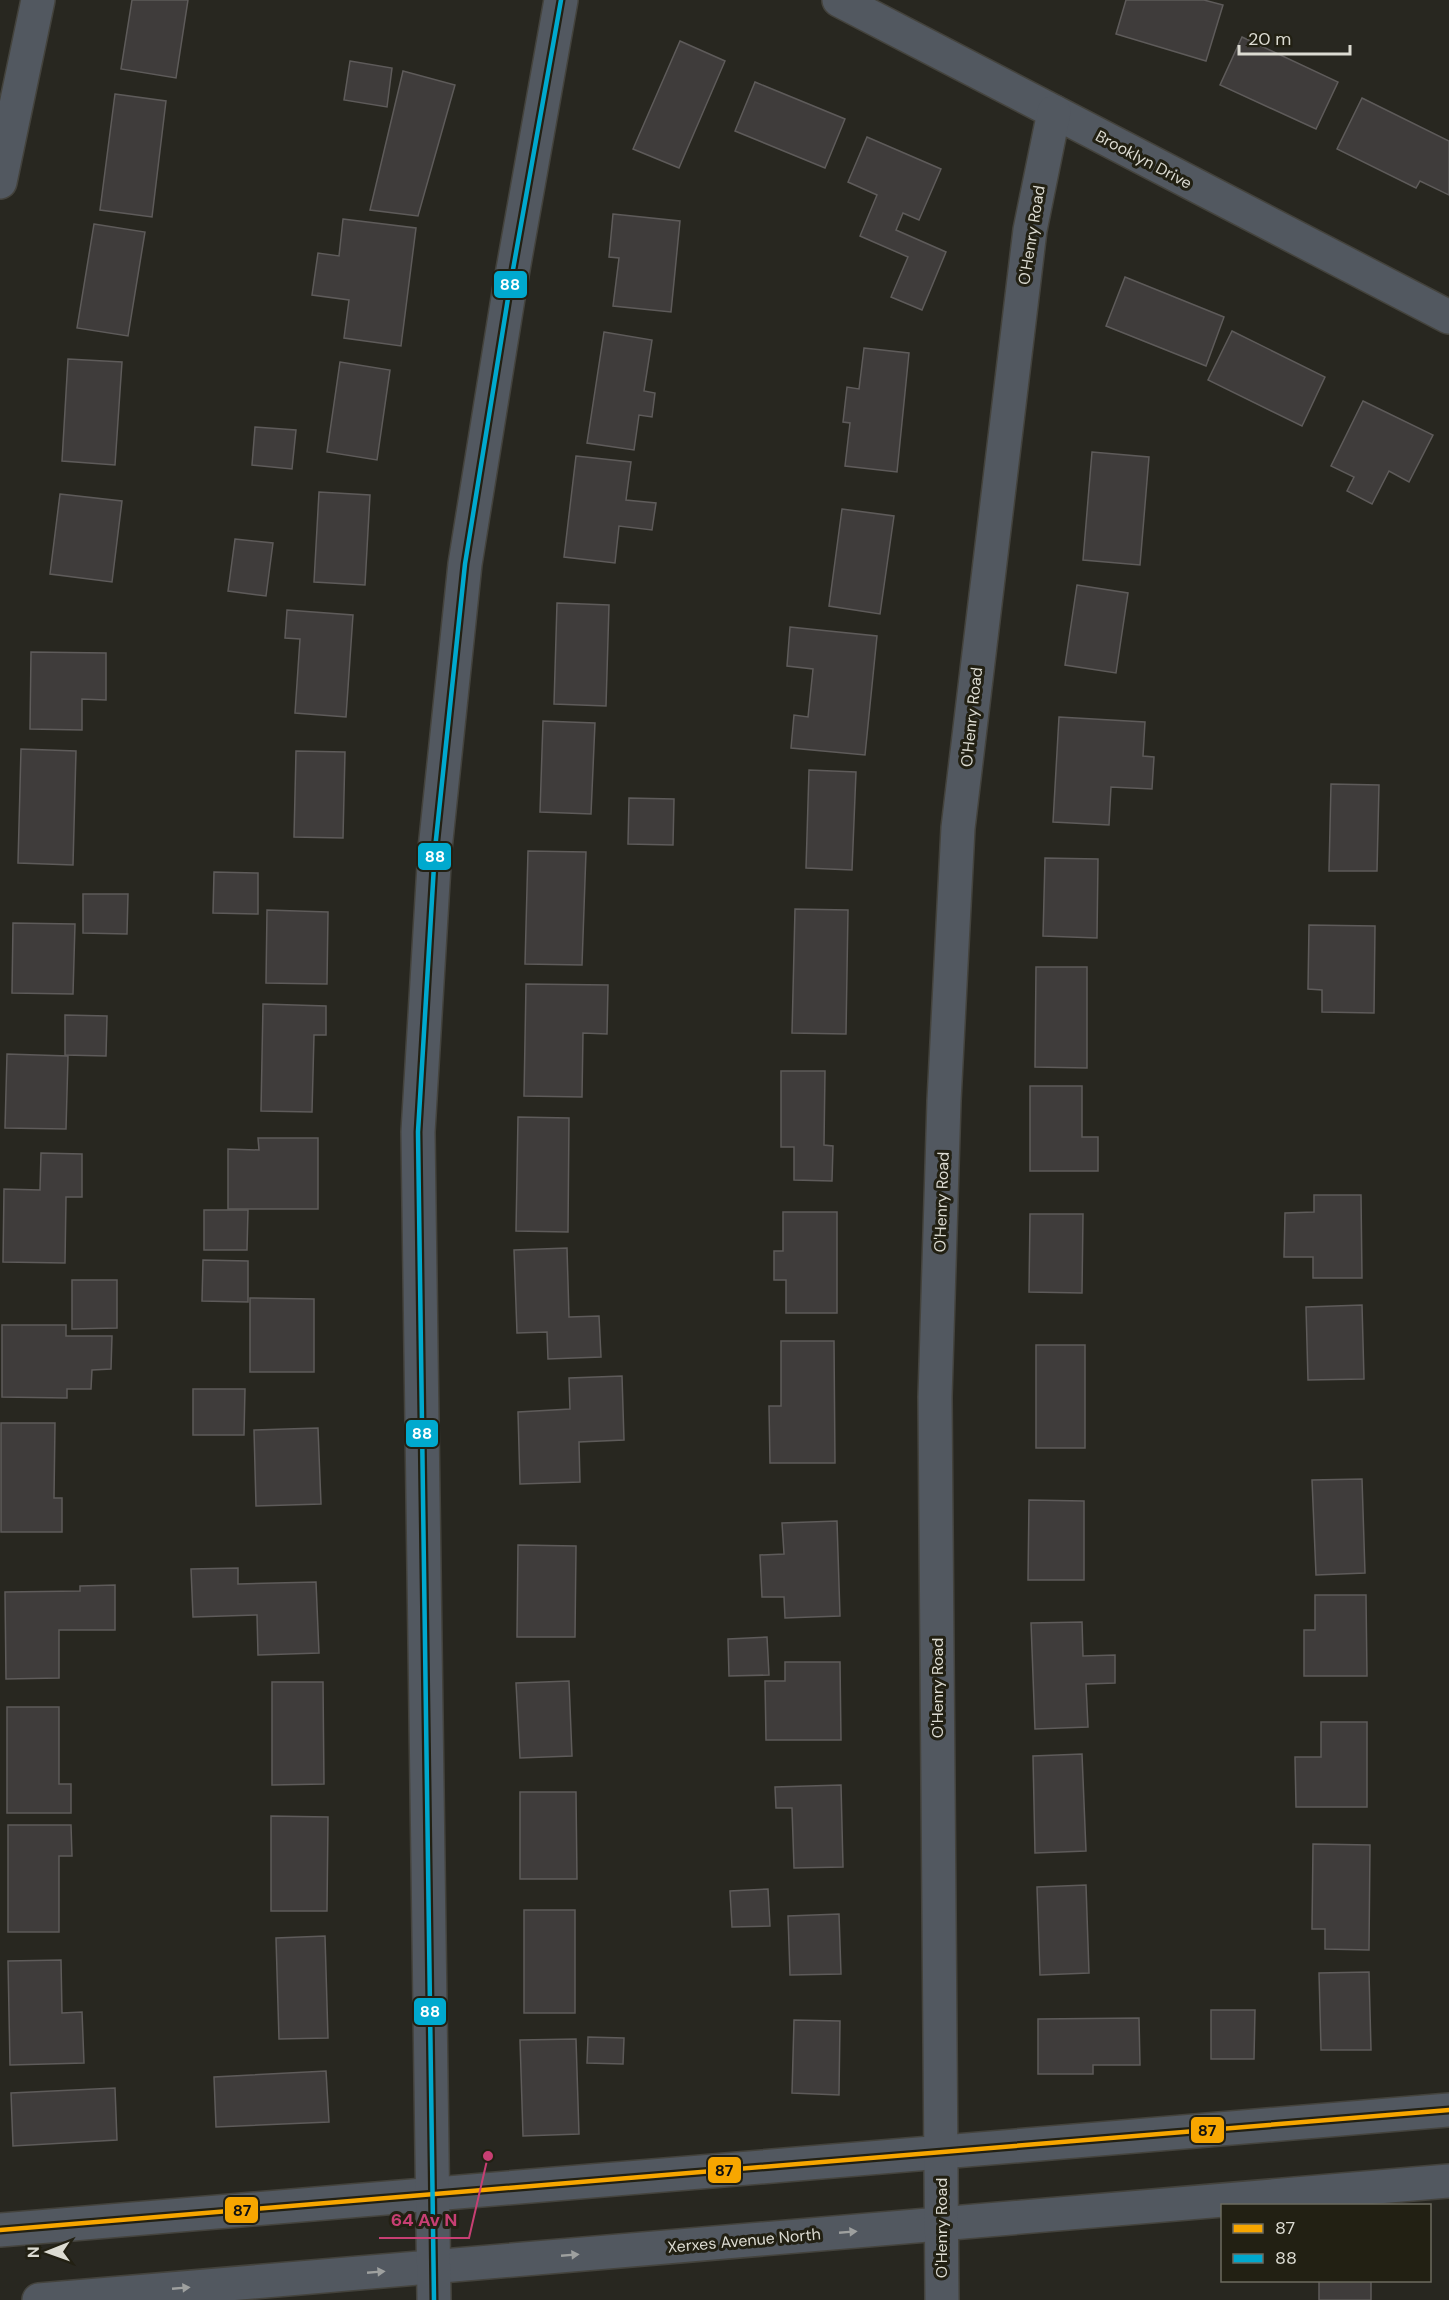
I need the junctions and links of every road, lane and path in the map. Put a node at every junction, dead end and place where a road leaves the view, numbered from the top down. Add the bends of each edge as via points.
1 (38, 0) edge
2 (561, 0) edge
3 (839, 0) edge
4 (1054, 112) junction
5 (0, 182) edge
6 (1449, 317) edge
7 (1449, 2110) edge
8 (941, 2152) junction
9 (1449, 2181) edge
10 (430, 2196) junction
11 (940, 2224) junction
12 (0, 2230) edge
13 (432, 2267) junction
14 (39, 2300) edge
15 (434, 2300) edge
16 (942, 2300) edge

1 - 5 street
2 - 10 street via 465,564 435,849 419,1120
3 - 4 street, Brooklyn Drive
4 - 6 street, Brooklyn Drive
4 - 8 street, O'Henry Road via 1030,230 958,828 935,1397
7 - 8 street
8 - 10 street
8 - 11 street, O'Henry Road
9 - 11 street, Xerxes Avenue North
10 - 12 street
10 - 13 street
13 -> 11 street, Xerxes Avenue North
11 - 16 street, O'Henry Road
14 -> 13 street, Xerxes Avenue North
13 - 15 street

